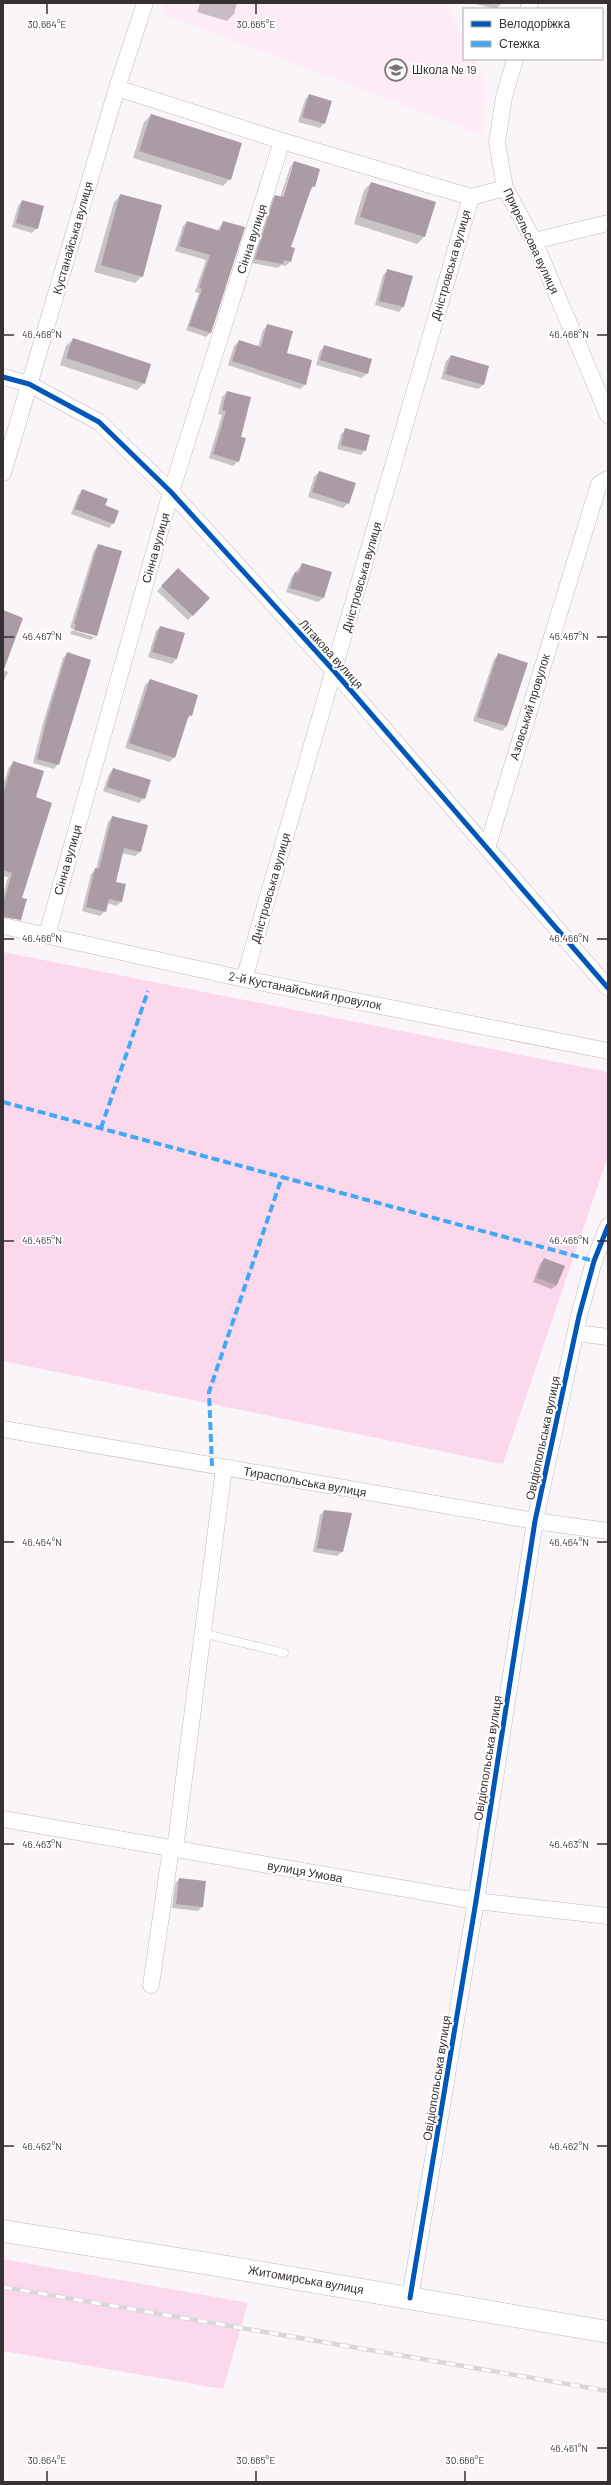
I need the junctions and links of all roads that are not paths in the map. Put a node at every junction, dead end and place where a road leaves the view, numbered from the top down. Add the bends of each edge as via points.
1 (145, 3) edge
2 (514, 60) edge
3 (117, 88) junction
4 (282, 141) junction
5 (505, 188) junction
6 (471, 197) junction
7 (608, 223) edge
8 (534, 241) junction
9 (3, 377) edge
10 (30, 384) junction
11 (608, 415) edge
12 (3, 473) edge
13 (608, 479) edge
14 (171, 492) junction
15 (334, 671) junction
16 (486, 848) junction
17 (3, 926) edge
18 (47, 935) junction
19 (244, 979) junction
20 (608, 988) edge
21 (608, 1051) edge
22 (608, 1226) edge
23 (576, 1333) junction
24 (608, 1337) edge
25 (3, 1429) edge
26 (224, 1468) junction
27 (535, 1521) junction
28 (608, 1531) edge
29 (202, 1633) junction
30 (284, 1653) dead end
31 (3, 1819) edge
32 (173, 1848) junction
33 (476, 1901) junction
34 (608, 1916) edge
35 (151, 1985) dead end
36 (3, 2231) edge
37 (410, 2298) junction
38 (608, 2332) edge

1 - 3 street, Кустанайська вулиця
2 - 5 street, Прирельсова вулиця via 504,97 497,143
3 - 4 street
3 - 10 street, Кустанайська вулиця
4 - 6 street
4 - 14 street, Сінна вулиця
5 - 6 street
5 - 8 street, Прирельсова вулиця
6 - 15 street, Дністровська вулиця
7 - 8 street
8 - 11 street, Прирельсова вулиця
9 - 10 street, Літакова вулиця
10 - 12 street, Кустанайська вулиця
10 - 14 street, Літакова вулиця via 99,422
13 - 16 street, Азовський провулок via 599,484
14 - 15 street, Літакова вулиця
14 - 18 street, Сінна вулиця
15 - 16 street, Літакова вулиця
15 - 19 street, Дністровська вулиця
16 - 20 street, Літакова вулиця
17 - 18 street, 2-й Кустанайський провулок
18 - 19 street, 2-й Кустанайський провулок
19 - 21 street, 2-й Кустанайський провулок
22 - 23 street, Овідіопольська вулиця via 594,1261
23 - 24 street
23 - 27 street, Овідіопольська вулиця
25 - 26 street, Тираспольська вулиця
26 - 27 street, Тираспольська вулиця
26 - 29 street
27 - 28 street, Тираспольська вулиця
27 - 33 street, Овідіопольська вулиця
29 - 30 lane
29 - 32 street
31 - 32 street, вулиця Умова
32 - 33 street, вулиця Умова
32 - 35 street
33 - 34 street, вулиця Умова
33 - 37 street, Овідіопольська вулиця
36 - 37 street, Житомирська вулиця
37 - 38 street, Житомирська вулиця

